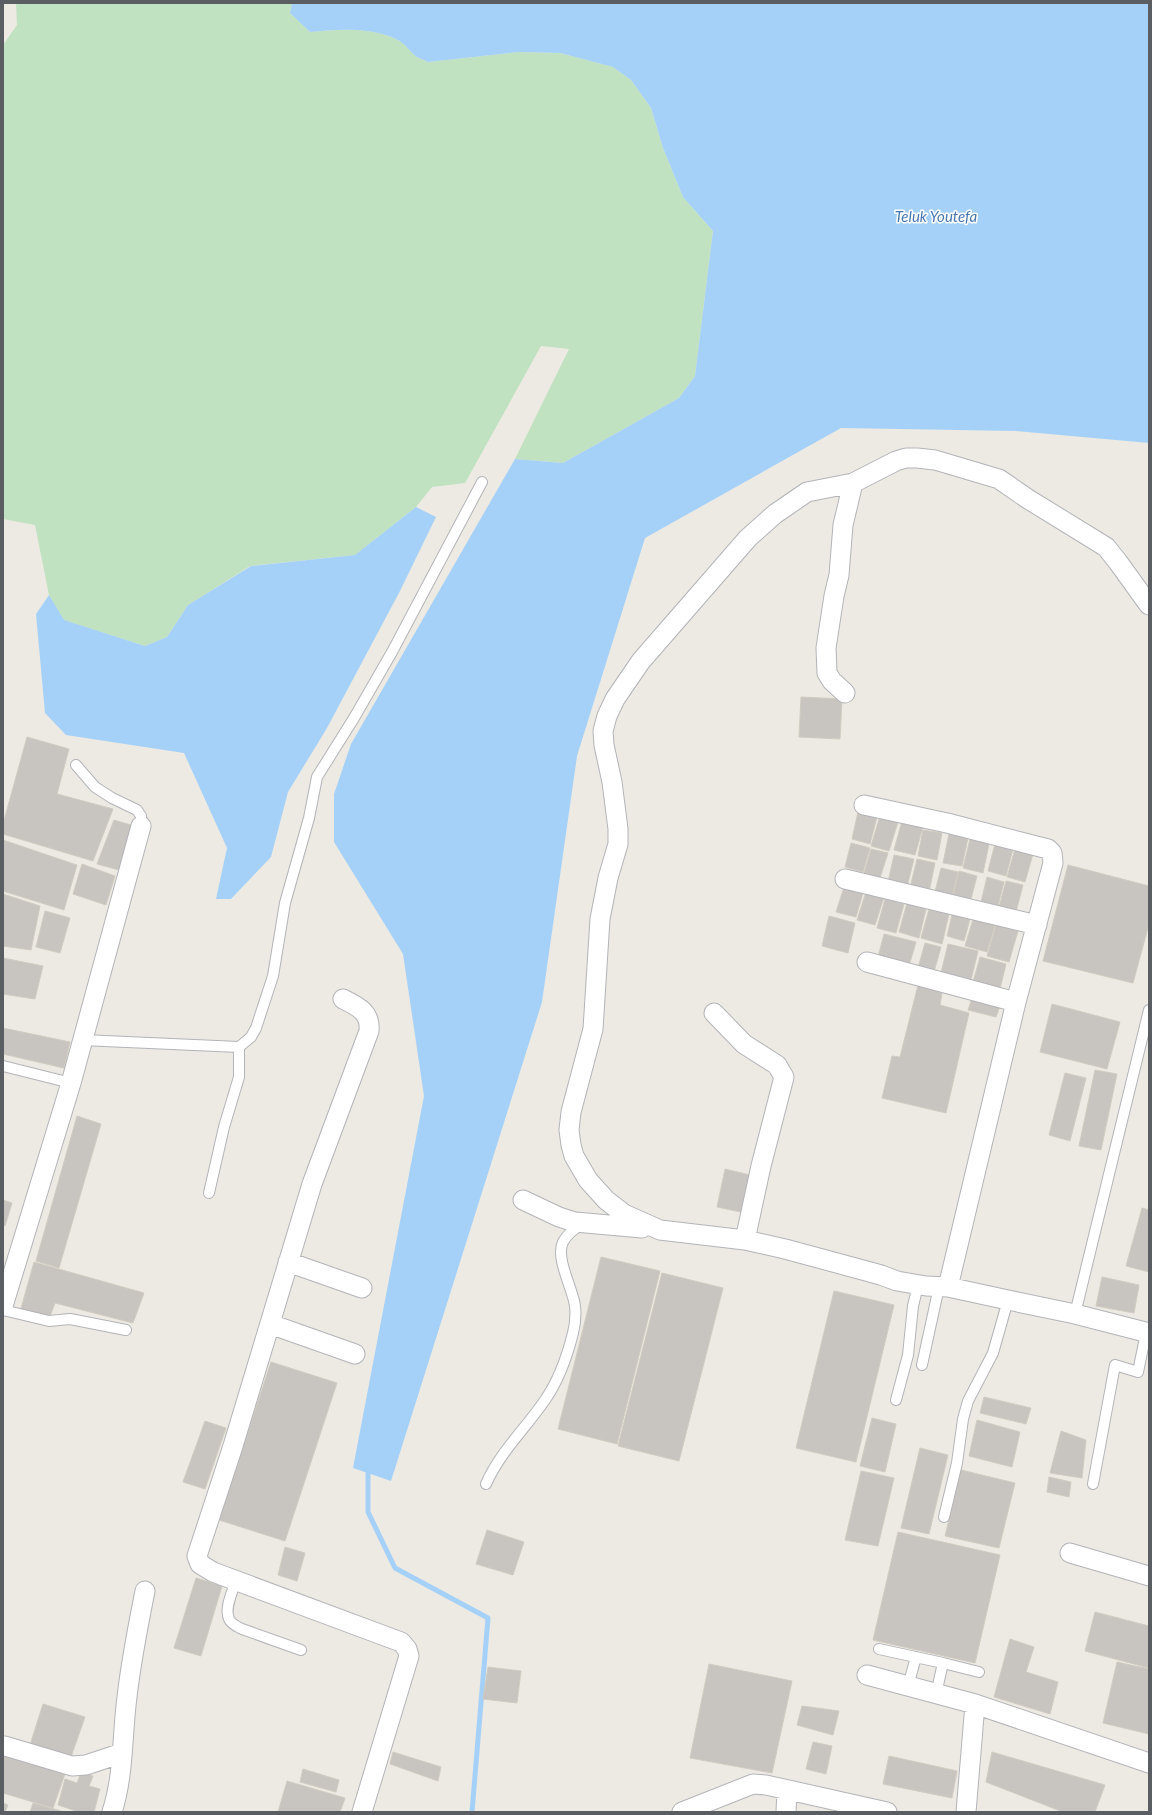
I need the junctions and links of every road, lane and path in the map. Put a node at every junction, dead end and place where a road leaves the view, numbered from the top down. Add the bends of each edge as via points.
1 (482, 482) dead end
2 (853, 482) junction
3 (1149, 606) edge
4 (844, 694) dead end
5 (76, 765) dead end
6 (864, 805) dead end
7 (141, 826) joint
8 (845, 879) dead end
9 (1037, 925) junction
10 (867, 962) dead end
11 (343, 999) dead end
12 (1016, 1002) junction
13 (1149, 1010) edge
14 (714, 1012) dead end
15 (82, 1040) junction
16 (239, 1047) junction
17 (3, 1066) edge
18 (71, 1083) junction
19 (208, 1193) dead end
20 (523, 1200) dead end
21 (584, 1223) junction
22 (660, 1230) junction
23 (745, 1240) junction
24 (288, 1262) junction
25 (918, 1285) junction
26 (943, 1287) junction
27 (362, 1288) dead end
28 (1008, 1300) junction
29 (3, 1306) edge
30 (3, 1310) edge
31 (1075, 1314) junction
32 (270, 1324) junction
33 (126, 1330) dead end
34 (1148, 1333) edge
35 (355, 1354) dead end
36 (922, 1365) dead end
37 (896, 1400) dead end
38 (486, 1484) dead end
39 (1093, 1484) dead end
40 (944, 1517) dead end
41 (1070, 1553) dead end
42 (1149, 1576) edge
43 (236, 1580) junction
44 (145, 1591) dead end
45 (880, 1649) dead end
46 (301, 1650) dead end
47 (916, 1657) junction
48 (943, 1663) junction
49 (979, 1672) dead end
50 (867, 1675) dead end
51 (908, 1686) junction
52 (936, 1694) junction
53 (975, 1704) junction
54 (5, 1746) dead end
55 (122, 1753) junction
56 (1149, 1763) edge
57 (787, 1790) junction
58 (112, 1812) edge
59 (362, 1812) edge
60 (682, 1812) edge
61 (786, 1812) edge
62 (887, 1812) edge
63 (966, 1812) edge

1 - 16 lane via 395,646 317,777 309,818 285,903 272,976 256,1028 251,1037
2 - 3 street via 896,461 912,458 935,460 999,479 1106,547
2 - 4 street via 843,525 839,575 826,648 827,673
2 - 22 street via 808,492 775,514 748,538 641,661 615,699 603,731 612,782 618,844 600,919 593,1029 571,1112 569,1130 574,1156 588,1180 606,1200 624,1214
5 - 7 lane via 95,787 137,810 141,816
6 - 9 street via 947,822 1048,849 1052,853 1053,863
7 - 15 street
8 - 9 street
9 - 12 street
10 - 12 street
11 - 24 street via 366,1013 370,1024 369,1031 312,1184
12 - 26 street
13 - 31 lane
14 - 23 street via 744,1044 777,1064 784,1076
15 - 16 lane
15 - 18 street
16 - 19 lane via 239,1077
17 - 18 lane
18 - 29 street
20 - 21 street via 559,1217
21 - 22 street
21 - 38 lane via 570,1232 562,1243 560,1254 572,1291 576,1316 565,1364 545,1400 492,1470
22 - 23 street
23 - 25 street
24 - 27 street
24 - 32 street
25 - 26 street
25 - 37 lane via 908,1355
26 - 28 street
26 - 36 lane
28 - 31 street
28 - 40 lane via 993,1353 966,1407 957,1463
30 - 33 lane via 49,1321 70,1319
31 - 34 street
32 - 35 street
32 - 43 street via 197,1556 200,1564 213,1572
34 - 39 lane via 1138,1372 1115,1365
41 - 42 street
43 - 46 lane via 228,1609 229,1619 233,1624
43 - 59 street via 401,1642 407,1649 409,1656
44 - 55 street via 134,1641
45 - 47 lane
47 - 48 lane
47 - 51 lane
48 - 49 lane
48 - 52 lane
50 - 51 street
51 - 52 street
52 - 53 street
53 - 56 street
53 - 63 street
54 - 55 street via 72,1766 86,1765
55 - 58 street
57 - 60 street via 752,1784
57 - 61 street
57 - 62 street

